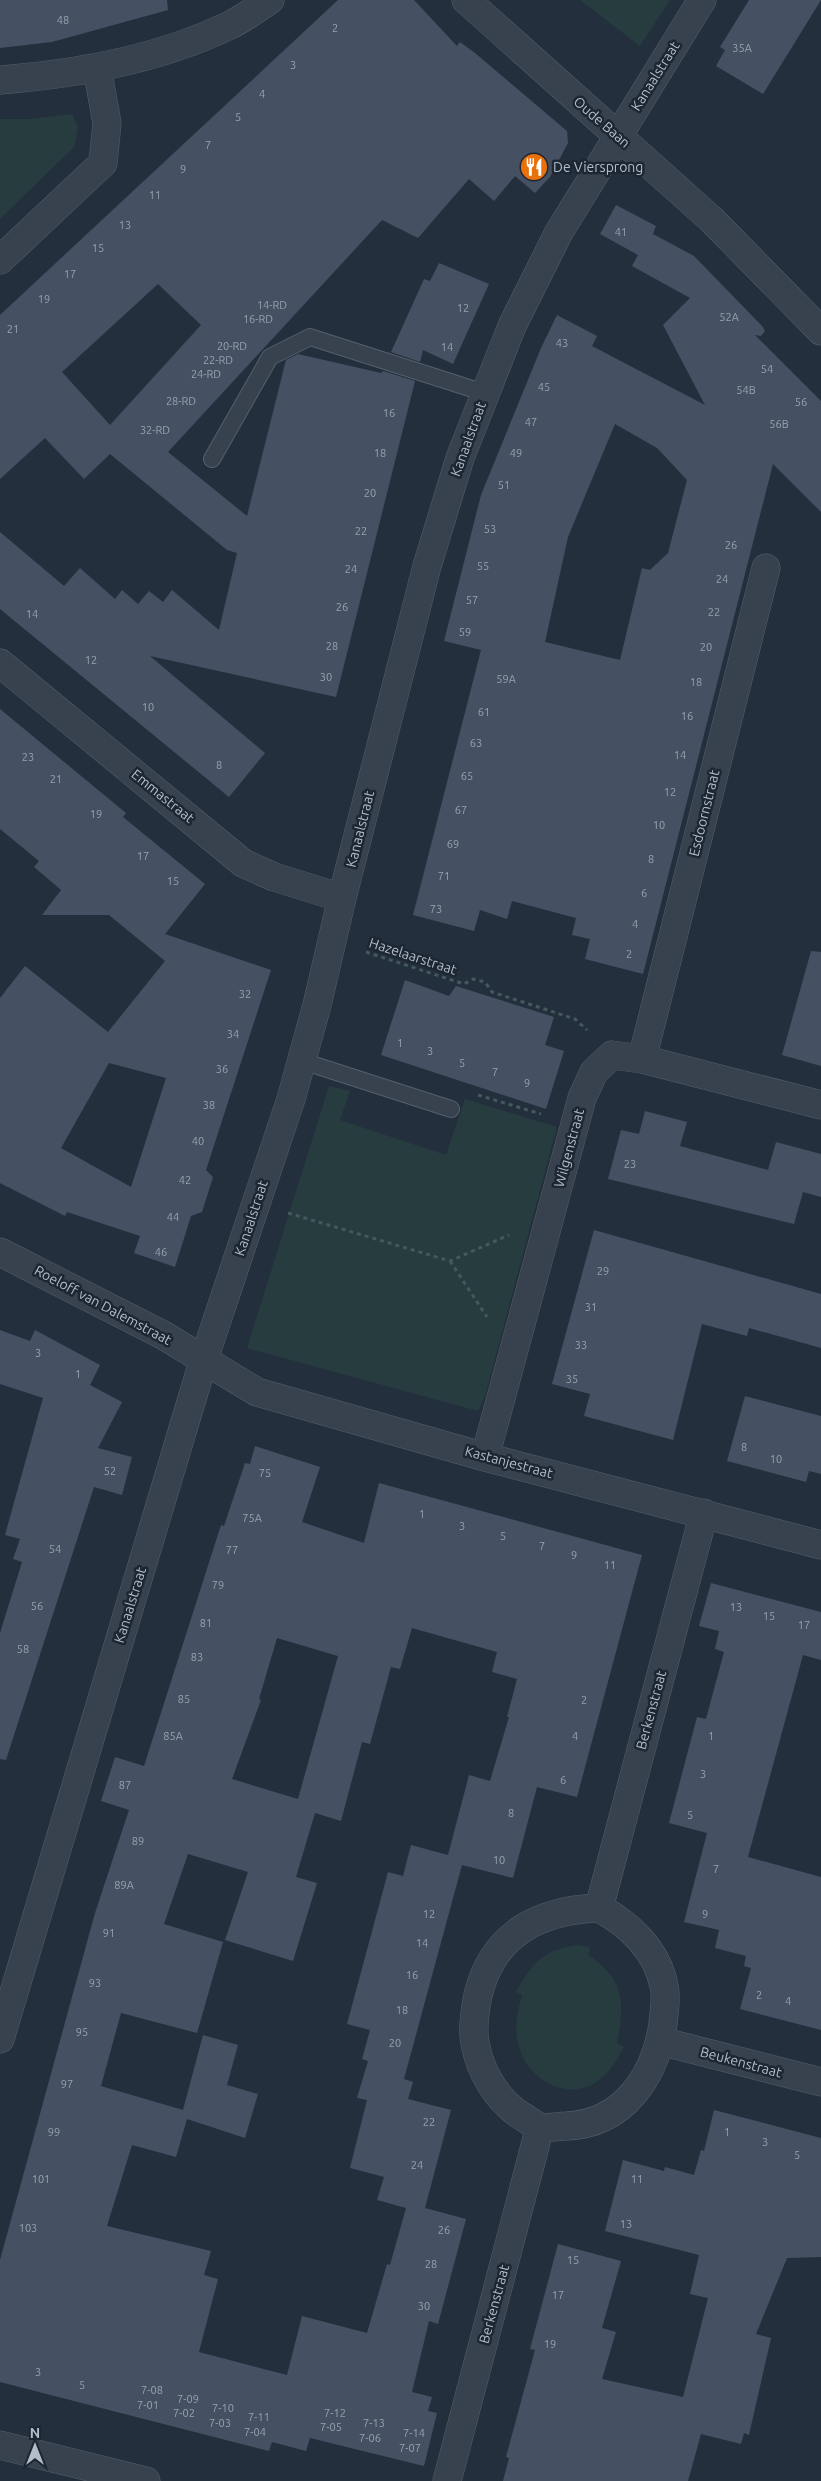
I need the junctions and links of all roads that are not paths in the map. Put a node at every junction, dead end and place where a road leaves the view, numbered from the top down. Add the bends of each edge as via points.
1 (270, 0) edge
2 (466, 0) edge
3 (702, 0) edge
4 (97, 68) junction
5 (0, 80) edge
6 (617, 136) junction
7 (0, 260) edge
8 (821, 331) edge
9 (485, 393) junction
10 (212, 459) dead end
11 (766, 568) dead end
12 (0, 663) edge
13 (342, 898) junction
14 (642, 1059) junction
15 (302, 1061) junction
16 (821, 1105) edge
17 (451, 1109) road end
18 (0, 1252) edge
19 (203, 1362) junction
20 (485, 1457) junction
21 (704, 1513) junction
22 (821, 1545) edge
23 (599, 1908) junction
24 (0, 2039) edge
25 (660, 2041) junction
26 (821, 2082) edge
27 (540, 2127) junction
28 (0, 2445) edge
29 (146, 2481) edge
30 (447, 2481) edge

1 - 4 street via 229,26 164,52
2 - 6 street, Oude Baan
3 - 6 street, Kanaalstraat
4 - 5 street
4 - 7 street via 107,122 102,163
6 - 8 street, Oude Baan via 712,220
6 - 9 street, Kanaalstraat via 559,232 512,326
9 - 10 lane, Kanaalstraat via 310,337 270,357
9 - 13 street, Kanaalstraat via 460,458 427,566
11 - 14 street, Esdoornstraat
12 - 13 street, Emmastraat via 243,862 274,877
13 - 15 street, Kanaalstraat
14 - 16 street
14 - 20 street, Wilgenstraat via 612,1055 594,1072 582,1098
15 - 17 lane
15 - 19 street, Kanaalstraat
18 - 19 street, Roeloff van Dalemstraat via 162,1335
19 - 20 street, Kastanjestraat via 257,1392
19 - 24 street, Kanaalstraat
20 - 21 street, Kastanjestraat
21 - 22 street, Kastanjestraat
21 - 23 street, Berkenstraat
23 - 25 street via 619,1918 652,1954 664,1986 665,2009
23 - 27 street via 571,1909 526,1925 505,1942 481,1984 474,2011 474,2042 482,2068 494,2091 513,2110
25 - 26 street, Beukenstraat
25 - 27 street via 645,2080 616,2108 602,2118 575,2126
27 - 30 street, Berkenstraat
28 - 29 street

